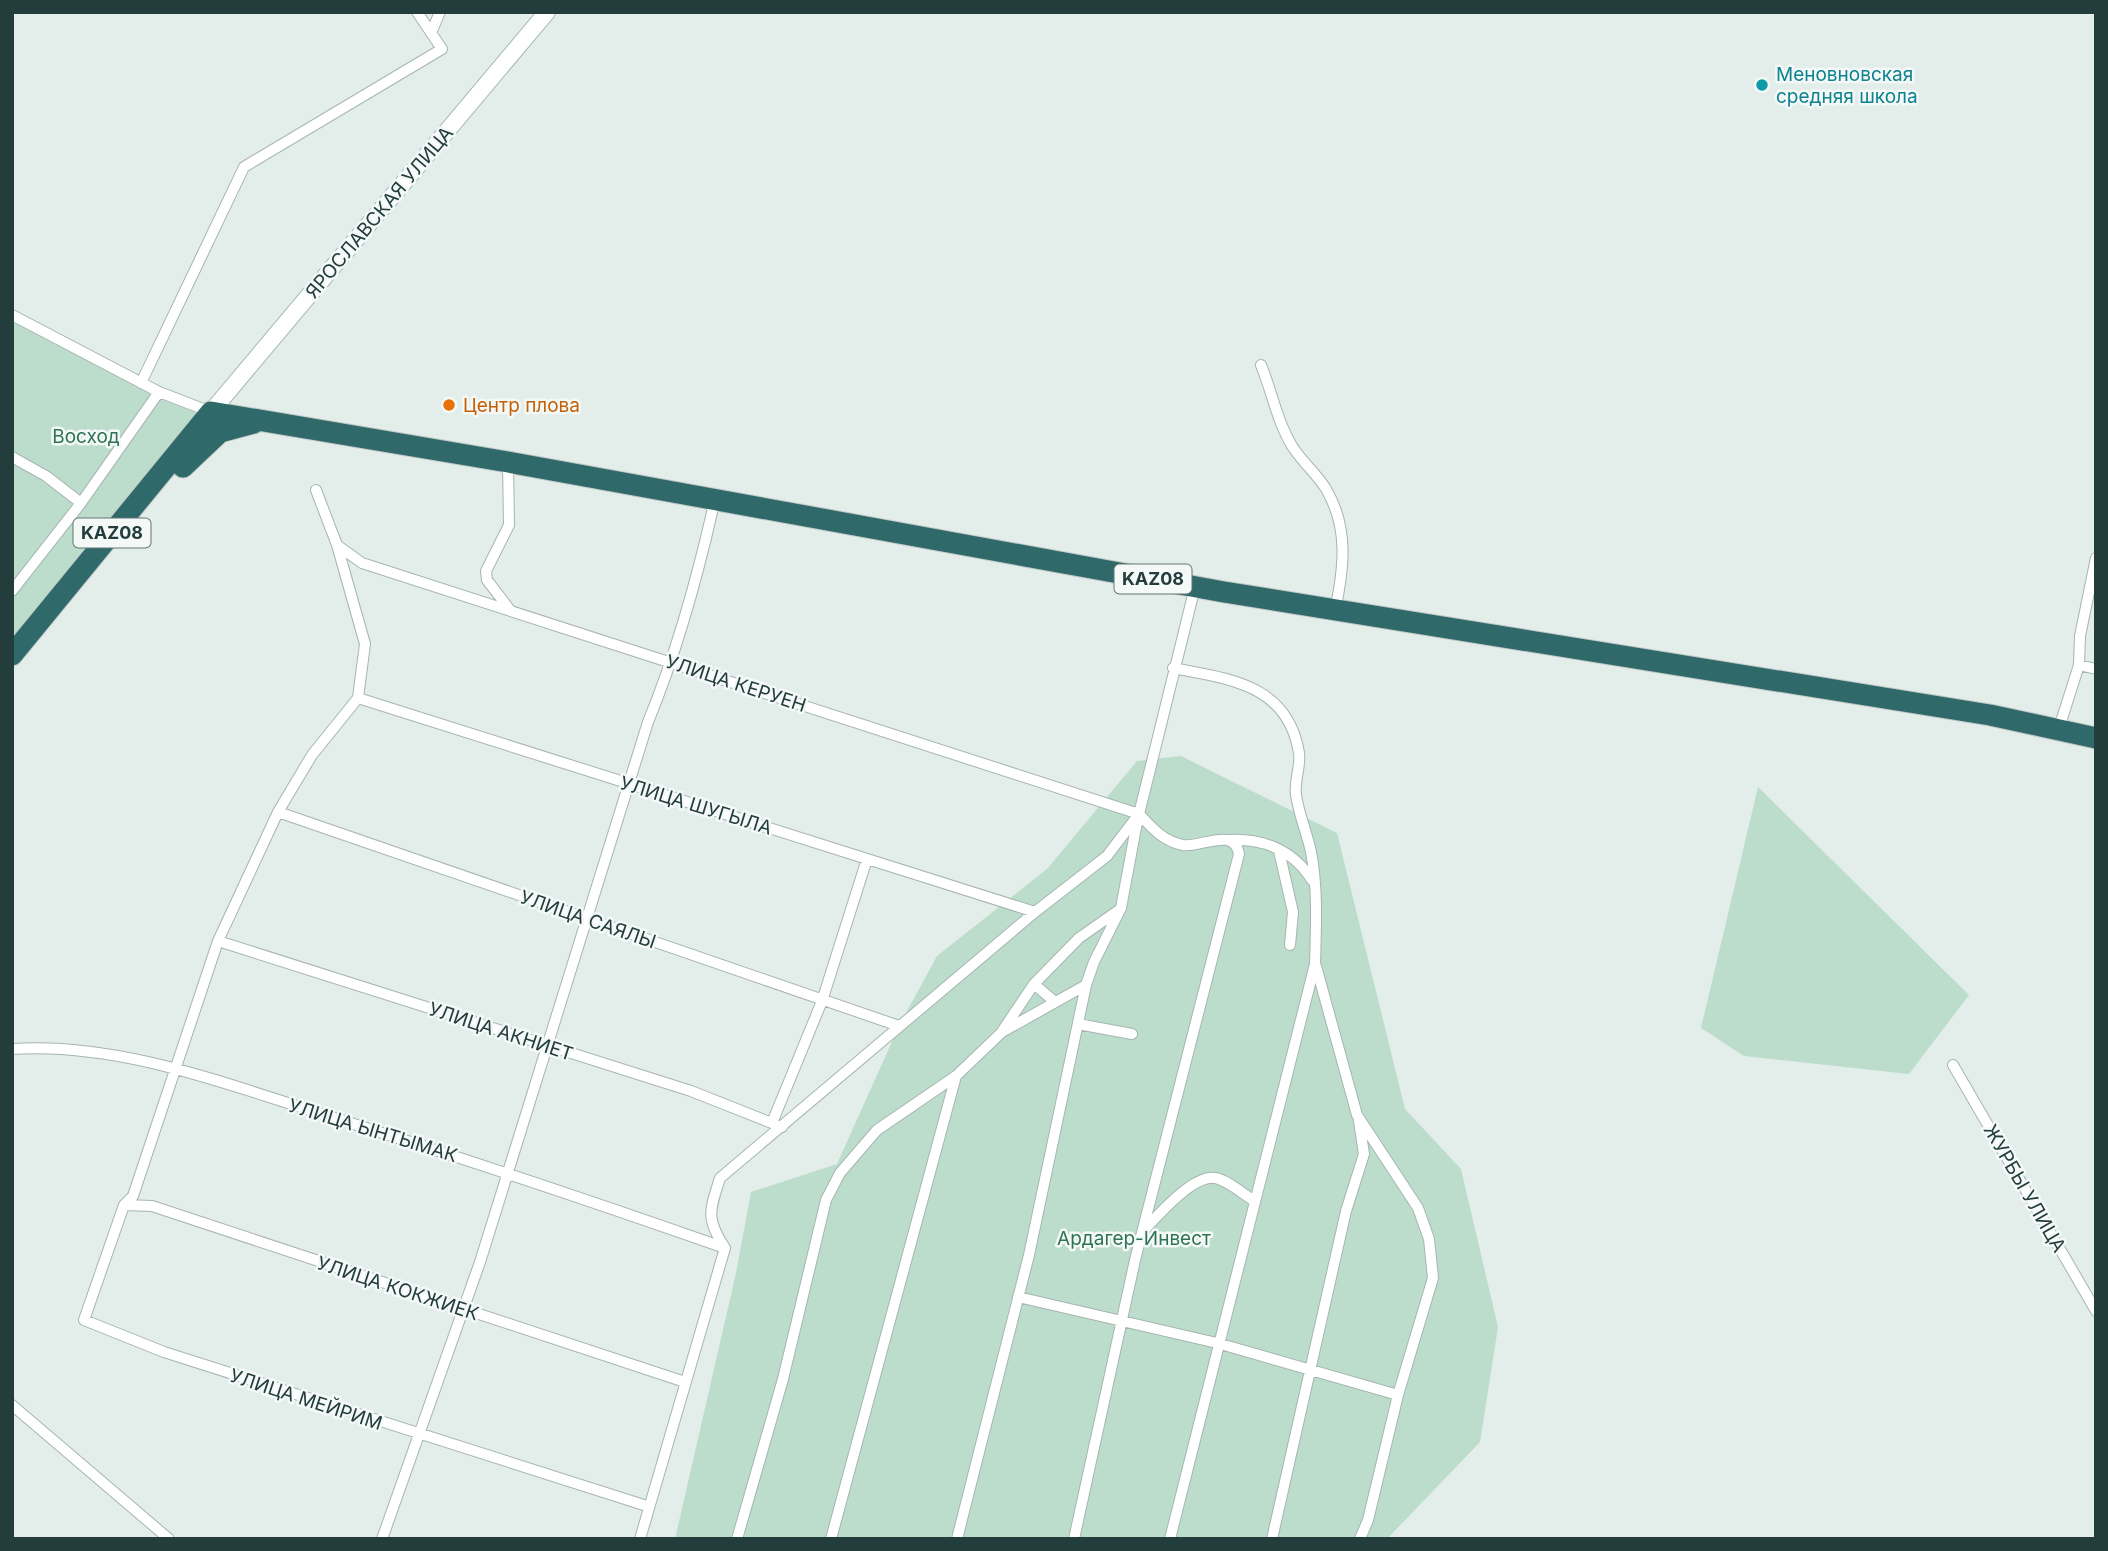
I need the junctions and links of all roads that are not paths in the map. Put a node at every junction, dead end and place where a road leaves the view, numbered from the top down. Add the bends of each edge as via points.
1 (417, 12) edge
2 (440, 12) edge
3 (547, 12) edge
4 (431, 33) junction
5 (12, 315) edge
6 (1261, 365) dead end
7 (141, 383) junction
8 (159, 393) junction
9 (211, 412) junction
10 (274, 421) junction
11 (12, 457) edge
12 (508, 462) junction
13 (316, 490) dead end
14 (715, 499) junction
15 (80, 503) junction
16 (106, 540) junction
17 (337, 545) junction
18 (2096, 558) edge
19 (1195, 587) junction
20 (12, 591) edge
21 (510, 610) junction
22 (1335, 611) junction
23 (12, 655) edge
24 (672, 662) junction
25 (2078, 664) junction
26 (1173, 668) junction
27 (2096, 669) edge
28 (358, 698) junction
29 (2059, 729) junction
30 (2096, 738) edge
31 (628, 784) junction
32 (278, 812) junction
33 (1139, 814) junction
34 (1227, 840) junction
35 (1279, 851) junction
36 (867, 859) junction
37 (1314, 882) junction
38 (1121, 908) junction
39 (1035, 912) junction
40 (586, 918) junction
41 (218, 941) junction
42 (1290, 946) dead end
43 (1315, 964) junction
44 (1034, 984) junction
45 (1086, 985) junction
46 (822, 1001) junction
47 (1055, 1002) junction
48 (1078, 1024) junction
49 (899, 1026) junction
50 (1002, 1032) junction
51 (1132, 1034) dead end
52 (546, 1046) junction
53 (12, 1049) edge
54 (1953, 1065) dead end
55 (177, 1069) junction
56 (956, 1076) junction
57 (1358, 1118) junction
58 (777, 1125) junction
59 (509, 1172) junction
60 (1254, 1200) junction
61 (124, 1205) junction
62 (1143, 1231) junction
63 (725, 1248) junction
64 (1018, 1297) junction
65 (461, 1310) junction
66 (2096, 1311) edge
67 (1124, 1320) junction
68 (1217, 1343) junction
69 (1312, 1370) junction
70 (685, 1382) junction
71 (1398, 1395) junction
72 (12, 1405) edge
73 (418, 1435) junction
74 (647, 1506) junction
75 (169, 1539) edge
76 (382, 1539) edge
77 (640, 1539) edge
78 (737, 1539) edge
79 (831, 1539) edge
80 (957, 1539) edge
81 (1074, 1539) edge
82 (1170, 1539) edge
83 (1272, 1539) edge
84 (1360, 1539) edge

1 - 4 street
2 - 4 street
3 - 9 main road, ЯРОСЛАВСКАЯ УЛИЦА
4 - 7 street via 442,49 244,167
5 - 7 street
6 - 22 street via 1280,422 1292,446 1325,488 1343,533 1344,566
7 - 8 street
8 - 9 street
8 - 15 street
9 - 10 highway, KAZ08
9 - 16 highway, KAZ08
10 - 12 highway, KAZ08
10 - 16 highway via 241,424 220,432 200,448 137,520
11 - 15 street
12 - 14 highway, KAZ08
12 - 21 street via 509,525 486,571 487,580
13 - 17 street
14 - 19 highway, KAZ08
14 - 24 street via 698,578
15 - 20 street
16 - 23 highway, KAZ08
17 - 21 street, УЛИЦА КЕРУЕН via 362,563
17 - 28 street via 366,644
18 - 25 street
19 - 22 highway, KAZ08
19 - 26 street
21 - 24 street, УЛИЦА КЕРУЕН
22 - 29 highway, KAZ08
24 - 31 street
24 - 33 street, УЛИЦА КЕРУЕН
25 - 27 street
25 - 29 street
26 - 33 street
26 - 37 street via 1241,681 1262,692 1289,723 1299,755 1296,794
28 - 31 street, УЛИЦА ШУГЫЛА
28 - 32 street via 312,755
29 - 30 highway, KAZ08
31 - 36 street, УЛИЦА ШУГЫЛА
31 - 40 street
32 - 40 street, УЛИЦА САЯЛЫ
32 - 41 street
33 - 34 street via 1157,835 1183,845
33 - 38 street
33 - 39 street via 1107,856
34 - 35 street via 1263,841
34 - 62 street via 1240,854
35 - 37 street via 1297,860
35 - 42 street via 1293,912
36 - 39 street, УЛИЦА ШУГЫЛА
36 - 46 street
37 - 43 street
38 - 44 street via 1079,938
38 - 45 street
39 - 49 street
40 - 46 street, УЛИЦА САЯЛЫ
40 - 52 street
41 - 52 street, УЛИЦА АКНИЕТ
41 - 55 street
43 - 57 street
43 - 60 street
44 - 47 street
44 - 50 street
45 - 47 street
45 - 48 street
46 - 49 street, УЛИЦА САЯЛЫ
46 - 58 street
47 - 50 street
48 - 51 street
48 - 64 street
49 - 58 street
50 - 56 street
52 - 58 street, УЛИЦА АКНИЕТ via 691,1091
52 - 59 street
53 - 55 street, УЛИЦА ЫНТЫМАК via 53,1046
54 - 66 street, ЖУРБЫ УЛИЦА
55 - 59 street, УЛИЦА ЫНТЫМАК
55 - 61 street via 133,1195
56 - 78 street via 877,1130 840,1173 826,1200 783,1379
56 - 79 street
57 - 69 street via 1362,1167 1346,1211
57 - 71 street via 1418,1208 1434,1263
58 - 63 street via 720,1178 709,1213
59 - 63 street, УЛИЦА ЫНТЫМАК
59 - 65 street
60 - 62 street via 1219,1180 1206,1179 1184,1190
60 - 68 street
61 - 65 street, УЛИЦА КОКЖИЕК via 152,1206
61 - 73 street, УЛИЦА МЕЙРИМ via 84,1320 164,1352
62 - 67 street
63 - 70 street
64 - 67 street
64 - 80 street
65 - 70 street, УЛИЦА КОКЖИЕК
65 - 73 street
67 - 68 street
67 - 81 street
68 - 69 street
68 - 82 street
69 - 71 street
69 - 83 street
70 - 74 street
71 - 84 street
72 - 75 street
73 - 74 street, УЛИЦА МЕЙРИМ
73 - 76 street
74 - 77 street

